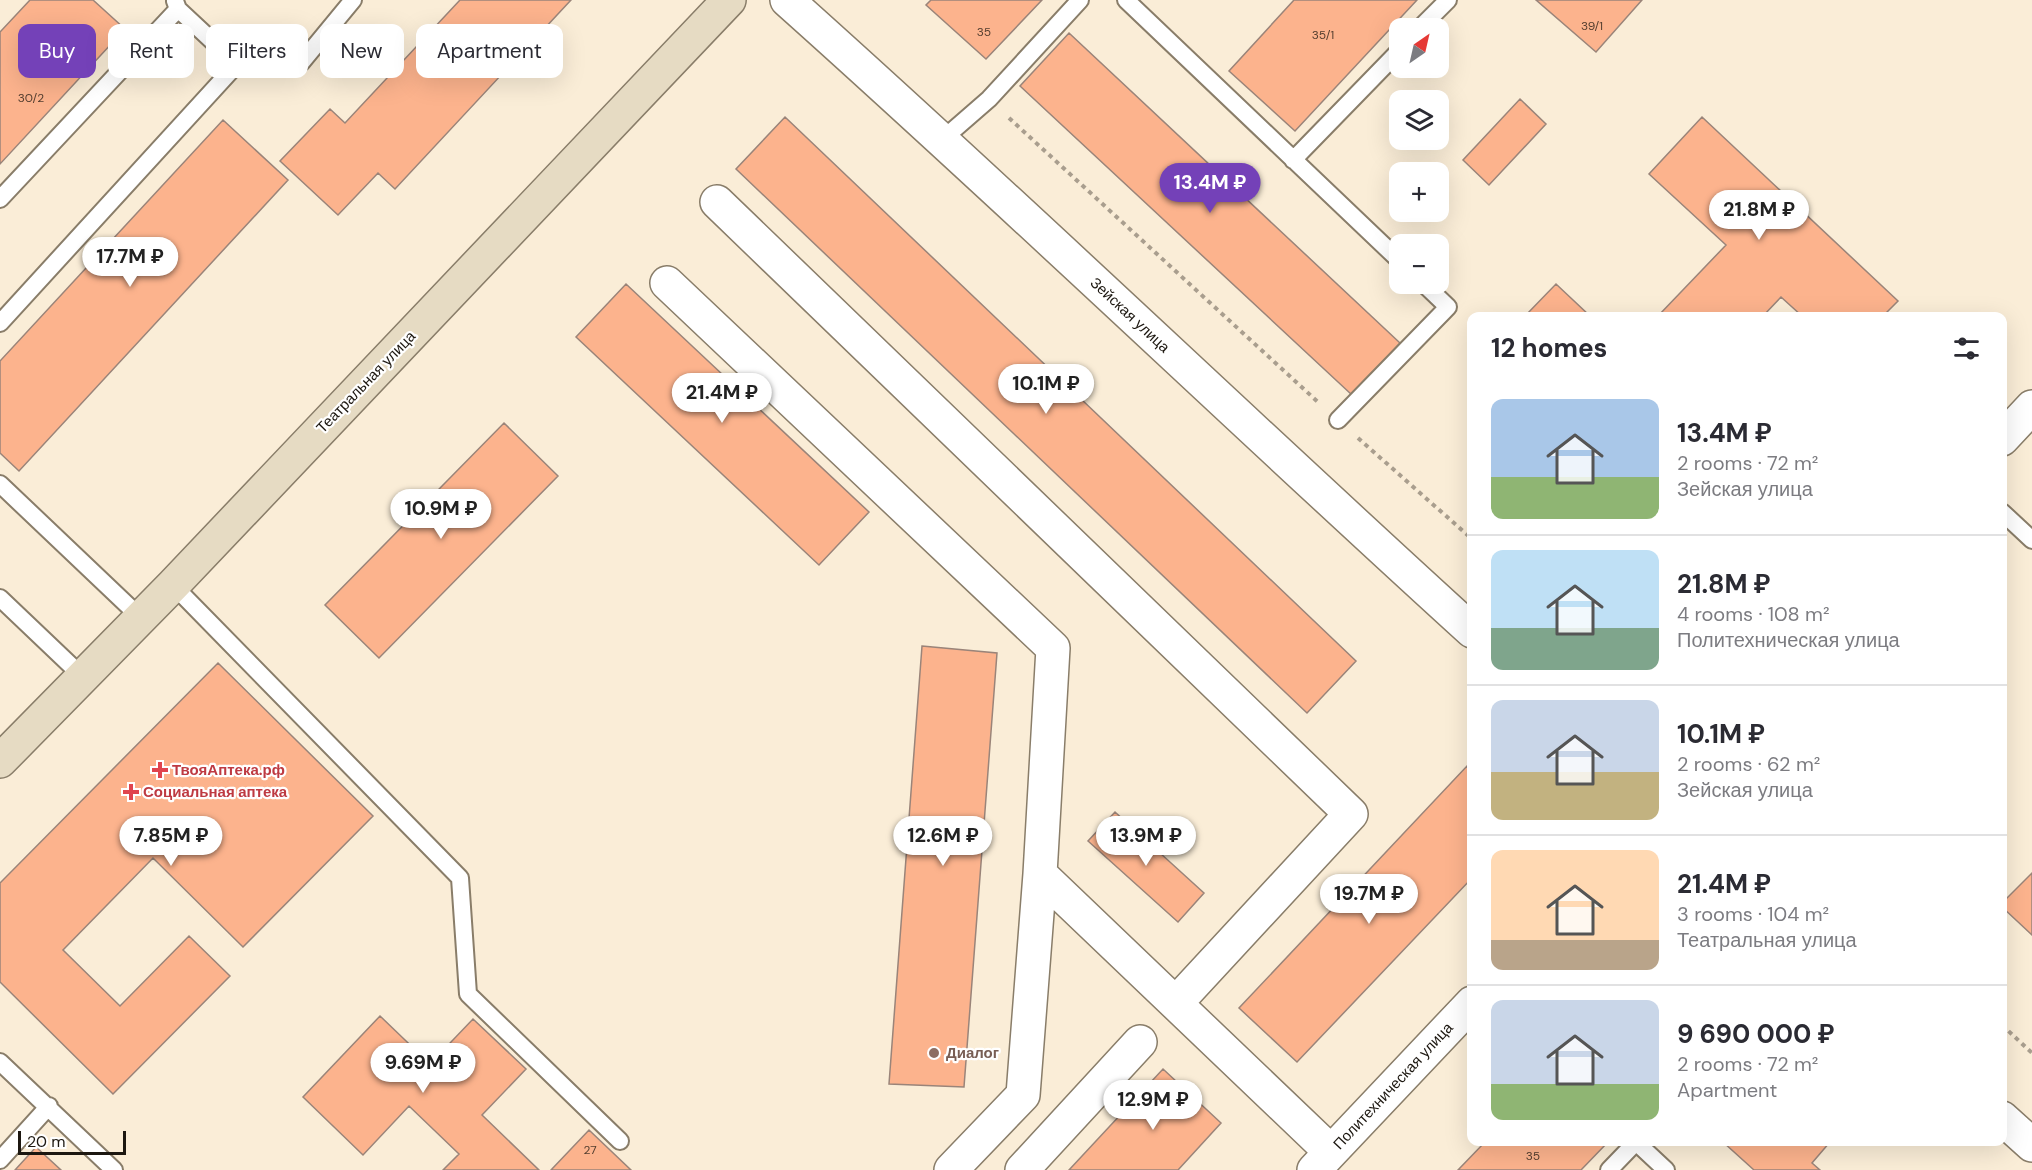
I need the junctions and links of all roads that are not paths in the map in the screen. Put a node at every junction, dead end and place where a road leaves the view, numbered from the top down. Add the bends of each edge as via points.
1 (353, 0) edge
2 (729, 0) edge
3 (787, 0) edge
4 (1080, 0) edge
5 (1126, 0) edge
6 (1448, 0) edge
7 (177, 5) edge
8 (1430, 18) edge
9 (308, 55) edge
10 (1389, 61) edge
11 (943, 139) junction
12 (1293, 160) junction
13 (0, 199) edge
14 (717, 202) dead end
15 (1389, 251) edge
16 (667, 283) dead end
17 (1434, 294) edge
18 (0, 323) edge
19 (2032, 407) edge
20 (1338, 420) road end
21 (2007, 434) edge
22 (0, 483) edge
23 (2007, 517) edge
24 (2032, 540) edge
25 (173, 585) junction
26 (0, 598) edge
27 (141, 618) junction
28 (1467, 626) edge
29 (83, 677) junction
30 (0, 761) edge
31 (1040, 874) junction
32 (1176, 1003) junction
33 (1467, 1008) edge
34 (1140, 1042) dead end
35 (0, 1062) edge
36 (49, 1106) junction
37 (2007, 1122) edge
38 (620, 1141) dead end
39 (2032, 1145) edge
40 (1632, 1146) edge
41 (1640, 1146) edge
42 (0, 1160) edge
43 (1322, 1161) edge
44 (114, 1170) edge
45 (951, 1170) edge
46 (1022, 1170) edge
47 (1609, 1170) edge
48 (1666, 1170) edge

1 - 9 lane
2 - 25 main road, Театральная улица
3 - 11 street, Зейская улица
4 - 11 lane via 989,99
5 - 12 lane
6 - 8 lane
7 - 13 lane
7 - 18 lane via 237,64
10 - 12 lane
11 - 28 street, Зейская улица via 1292,468
12 - 15 lane
14 - 32 street via 1351,814
16 - 31 street via 1053,648
17 - 20 lane via 1448,307
19 - 21 street
22 - 27 lane
23 - 24 lane
25 - 27 main road, Театральная улица
25 - 38 lane via 460,878 468,994
26 - 29 lane
27 - 29 main road, Театральная улица
29 - 30 main road, Театральная улица
31 - 32 street
31 - 45 street via 1023,1095
32 - 43 street
33 - 43 street, Политехническая улица
34 - 46 street
35 - 36 lane
36 - 42 lane
36 - 44 lane
37 - 39 street
40 - 47 lane
41 - 48 lane

